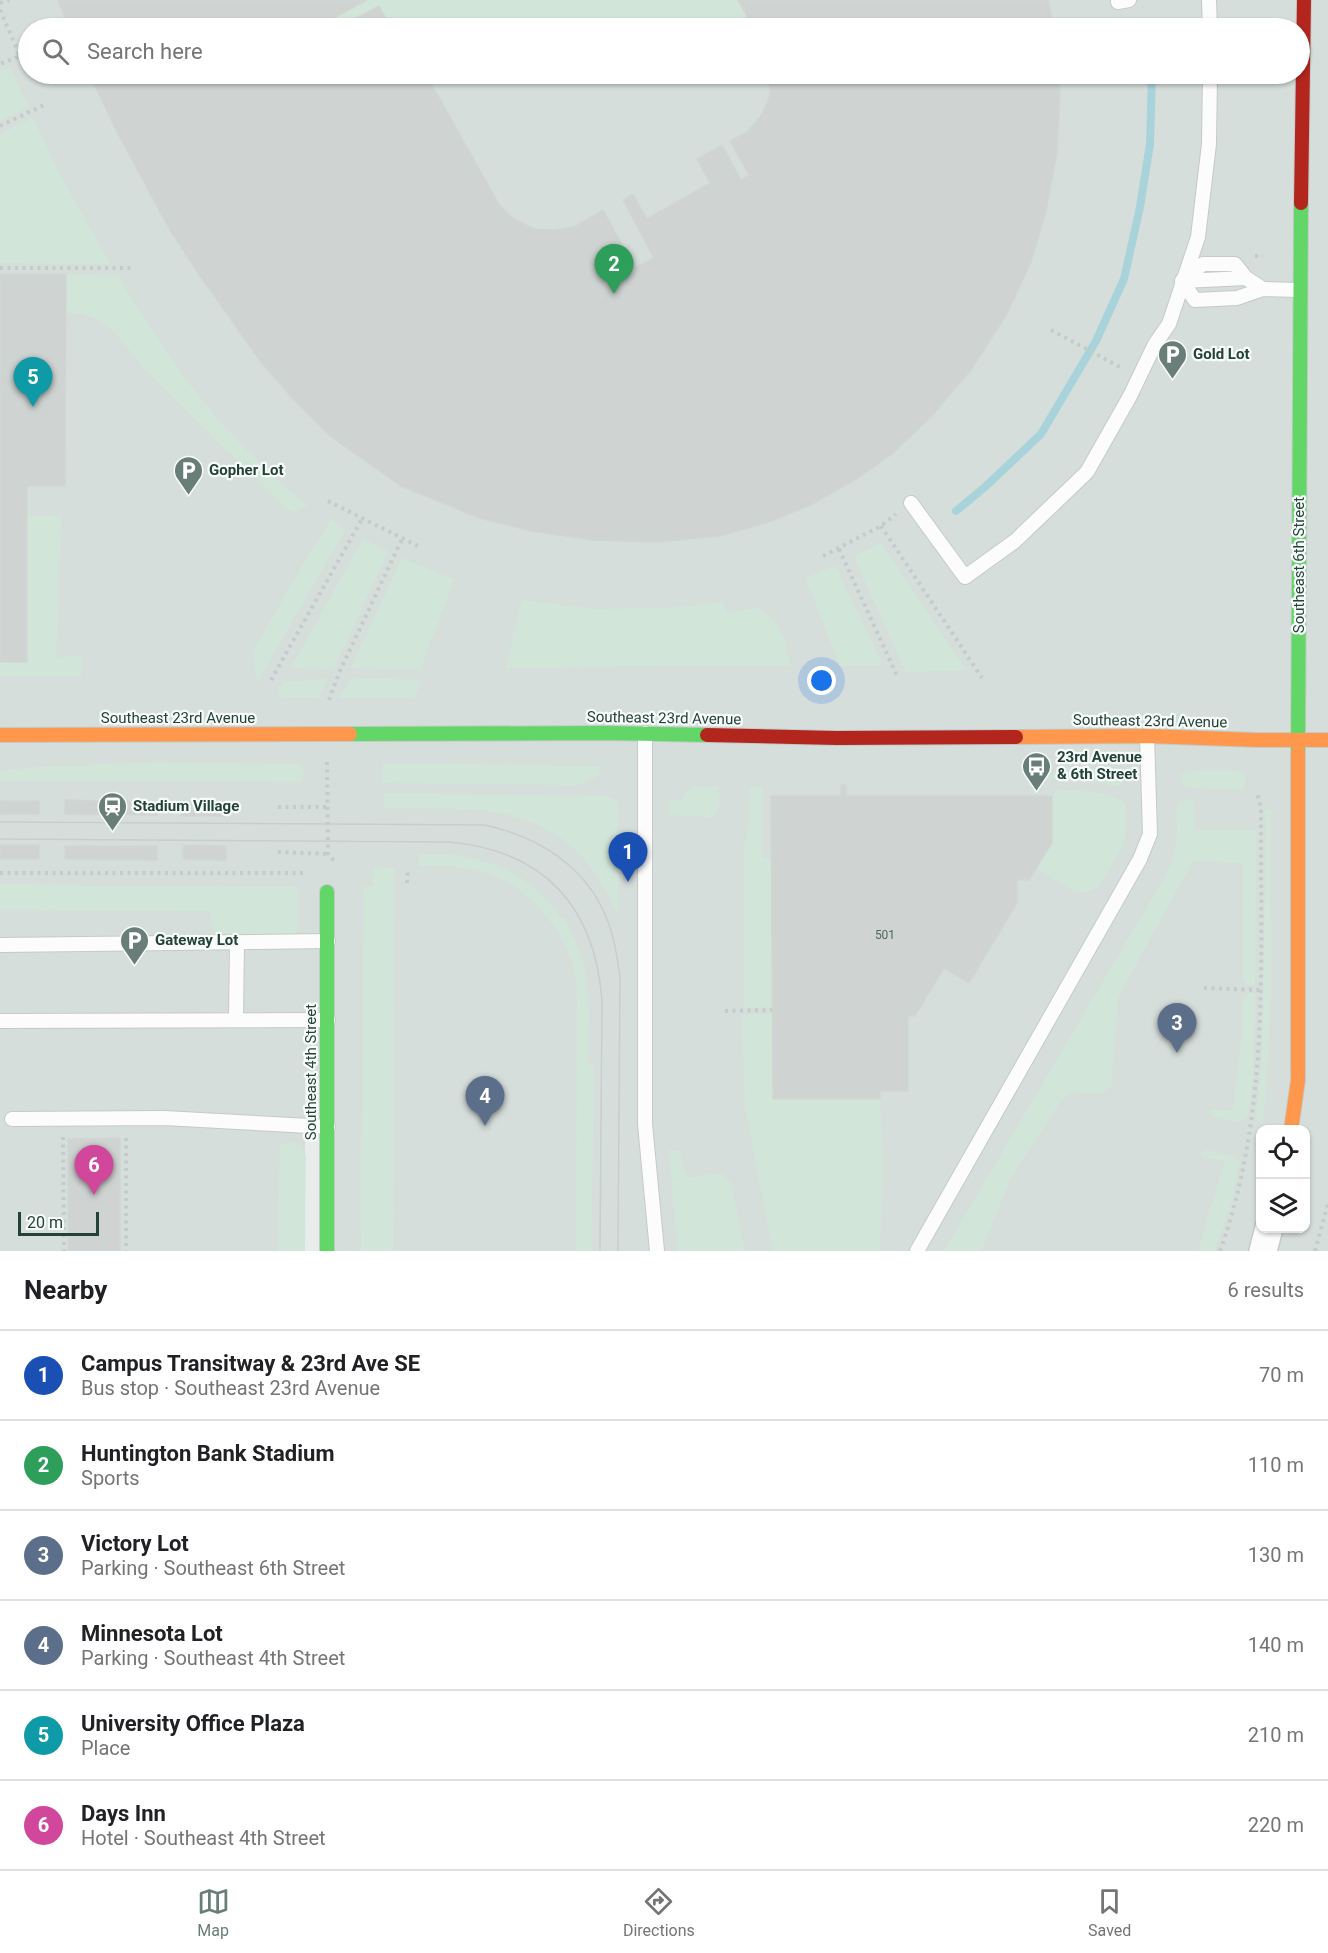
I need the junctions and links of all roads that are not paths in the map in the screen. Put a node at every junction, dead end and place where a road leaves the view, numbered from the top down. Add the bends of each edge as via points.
1 (1209, 0) edge
2 (1304, 0) edge
3 (1210, 18) edge
4 (1304, 18) edge
5 (1210, 84) edge
6 (1303, 84) edge
7 (1182, 281) junction
8 (1263, 289) junction
9 (1299, 290) junction
10 (911, 503) dead end
11 (645, 733) junction
12 (0, 735) edge
13 (1148, 736) junction
14 (1298, 740) junction
15 (1328, 740) edge
16 (327, 892) dead end
17 (328, 941) junction
18 (237, 942) junction
19 (0, 945) edge
20 (236, 1020) junction
21 (328, 1020) junction
22 (0, 1022) edge
23 (12, 1119) dead end
24 (1292, 1125) edge
25 (328, 1127) junction
26 (1268, 1233) edge
27 (327, 1251) edge
28 (657, 1251) edge
29 (917, 1251) edge
30 (1263, 1251) edge

1 - 3 lane
2 - 4 street, Southeast 6th Street
5 - 7 lane via 1209,144 1198,237
6 - 9 street, Southeast 6th Street
7 - 8 lane via 1246,278
7 - 8 lane via 1195,300 1237,298
7 - 10 lane via 1169,324 1087,472 1015,541 965,577
8 - 9 lane
9 - 14 street, Southeast 6th Street
11 - 12 street, Southeast 23rd Avenue
11 - 13 street, Southeast 23rd Avenue via 836,738
11 - 28 lane via 645,1124
13 - 14 street, Southeast 23rd Avenue
13 - 29 lane via 1150,834 1140,859
14 - 15 street, Southeast 23rd Avenue
14 - 24 street, Southeast 6th Street via 1298,1080
16 - 17 street, Southeast 4th Street
17 - 18 lane
17 - 21 street, Southeast 4th Street
18 - 19 lane
18 - 20 lane
20 - 21 lane
20 - 22 lane
21 - 25 street, Southeast 4th Street
23 - 25 lane via 164,1118
25 - 27 street, Southeast 4th Street
26 - 30 street

